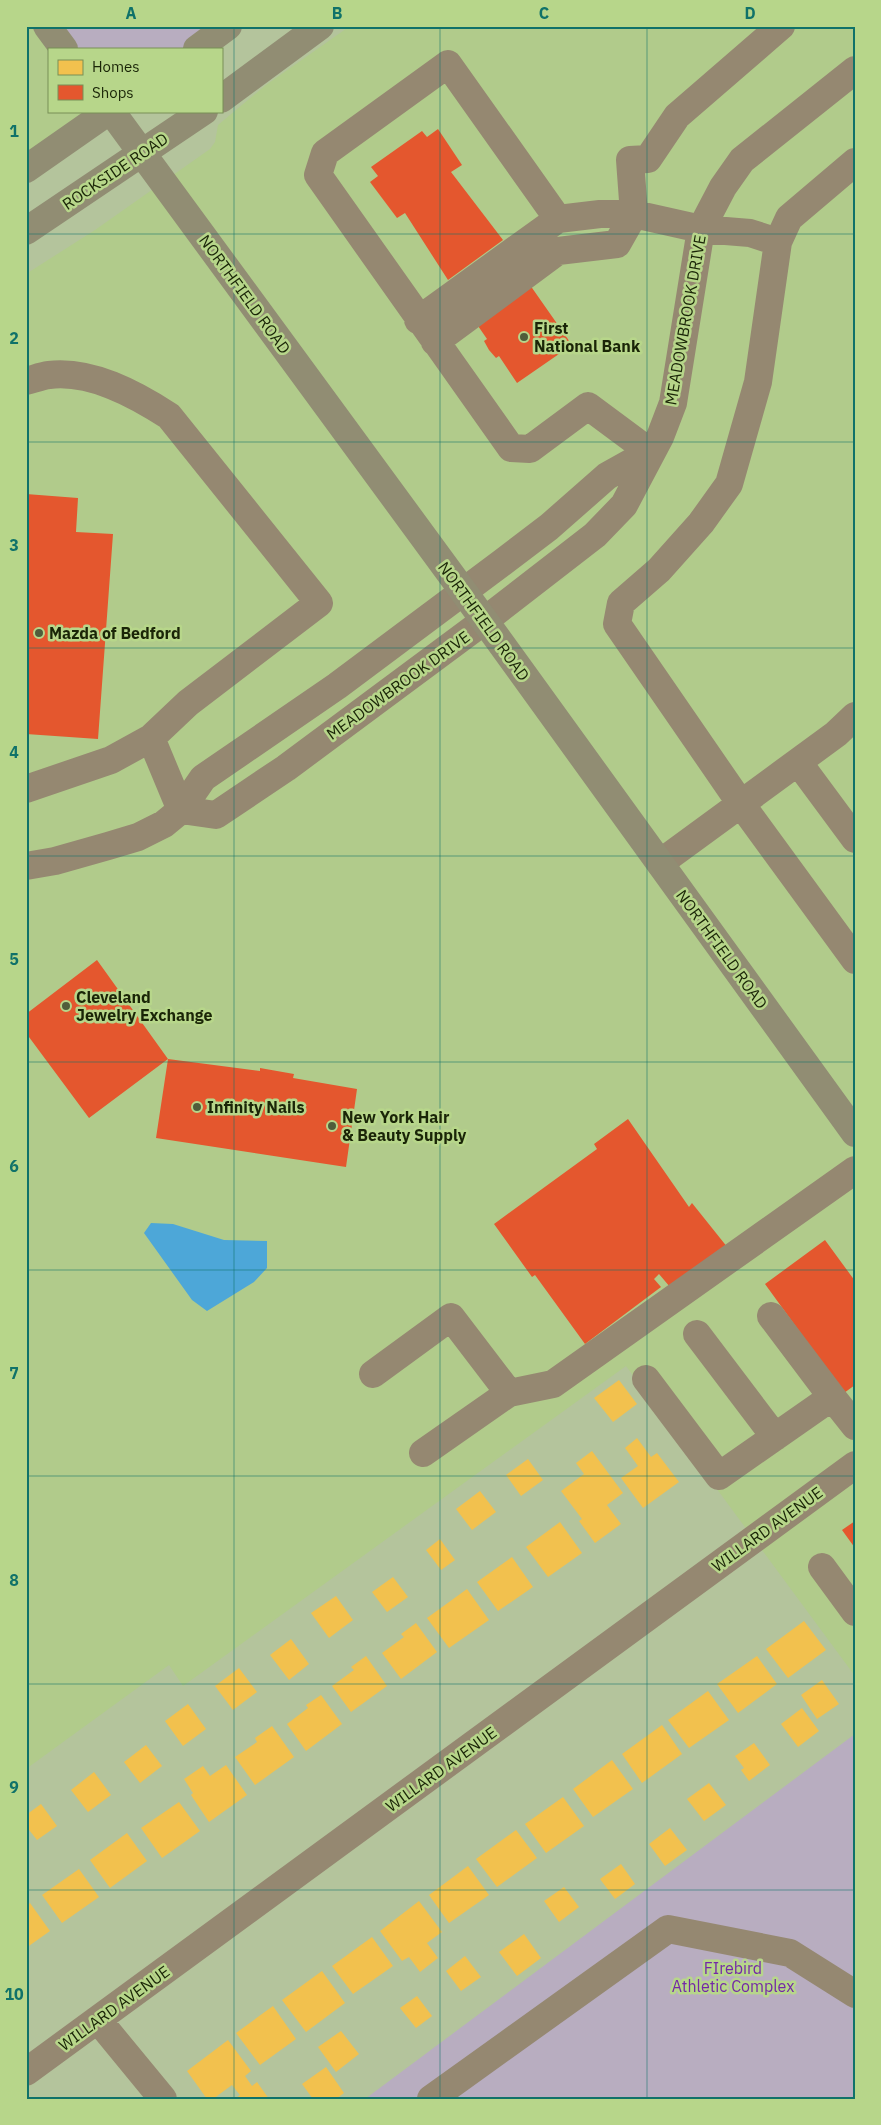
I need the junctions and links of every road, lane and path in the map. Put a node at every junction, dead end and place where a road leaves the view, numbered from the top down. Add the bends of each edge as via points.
1 (47, 26) edge
2 (228, 26) edge
3 (320, 26) edge
4 (781, 26) edge
5 (63, 48) edge
6 (198, 48) edge
7 (855, 70) edge
8 (222, 97) edge
9 (109, 112) edge
10 (111, 112) edge
11 (203, 112) edge
12 (142, 153) junction
13 (855, 162) edge
14 (26, 169) edge
15 (634, 214) junction
16 (558, 219) junction
17 (701, 229) junction
18 (26, 231) edge
19 (778, 242) junction
20 (418, 320) junction
21 (435, 342) junction
22 (26, 381) edge
23 (650, 452) junction
24 (463, 591) junction
25 (484, 621) junction
26 (855, 716) edge
27 (151, 738) junction
28 (798, 762) junction
29 (26, 789) edge
30 (741, 804) junction
31 (181, 810) junction
32 (855, 839) edge
33 (660, 863) junction
34 (26, 866) edge
35 (855, 960) edge
36 (855, 1133) edge
37 (855, 1170) edge
38 (771, 1316) dead end
39 (697, 1334) dead end
40 (373, 1374) dead end
41 (646, 1379) dead end
42 (509, 1393) junction
43 (832, 1398) junction
44 (855, 1426) edge
45 (775, 1437) junction
46 (423, 1453) dead end
47 (855, 1465) edge
48 (822, 1567) dead end
49 (855, 1612) edge
50 (855, 1994) edge
51 (98, 2020) junction
52 (26, 2072) edge
53 (163, 2099) edge
54 (431, 2099) edge

1 - 5 main road
2 - 6 main road
3 - 8 main road
4 - 15 street via 676,116 648,159 630,160
7 - 17 street, MEADOWBROOK DRIVE via 742,160 723,187
9 - 14 main road
10 - 12 main road, NORTHFIELD ROAD
11 - 12 main road, ROCKSIDE ROAD
12 - 18 main road, ROCKSIDE ROAD
12 - 24 main road, NORTHFIELD ROAD
13 - 19 street via 789,218
15 - 16 street
15 - 17 street
15 - 21 street via 617,244 558,251
16 - 20 street
16 - 20 street via 448,64 441,69 325,153 318,175
17 - 19 street via 750,234
17 - 23 street, MEADOWBROOK DRIVE via 673,403 660,437
19 - 30 street via 758,382 729,484 701,523 659,570 621,603 617,624
20 - 21 street
21 - 23 street via 511,448 530,449 588,406
22 - 27 street via 50,375 84,377 146,401 169,416 319,603 188,702
23 - 24 street via 607,476 548,527
23 - 25 street, MEADOWBROOK DRIVE via 624,505 596,535
24 - 25 main road, NORTHFIELD ROAD
24 - 31 street via 337,686 203,778
25 - 31 street, MEADOWBROOK DRIVE via 286,768 216,815
25 - 33 main road, NORTHFIELD ROAD
26 - 28 street
27 - 29 street via 111,760
27 - 31 street
28 - 30 street
28 - 32 street
30 - 33 street
30 - 35 street
31 - 34 street via 164,824 138,837
33 - 36 main road, NORTHFIELD ROAD
37 - 42 street via 553,1384
38 - 43 street
39 - 45 street
40 - 42 street via 451,1317
41 - 45 street via 719,1476
42 - 46 street
43 - 44 street
43 - 45 street
47 - 51 street, WILLARD AVENUE
48 - 49 street
50 - 54 street via 790,1954 668,1930
51 - 52 street, WILLARD AVENUE
51 - 53 street

